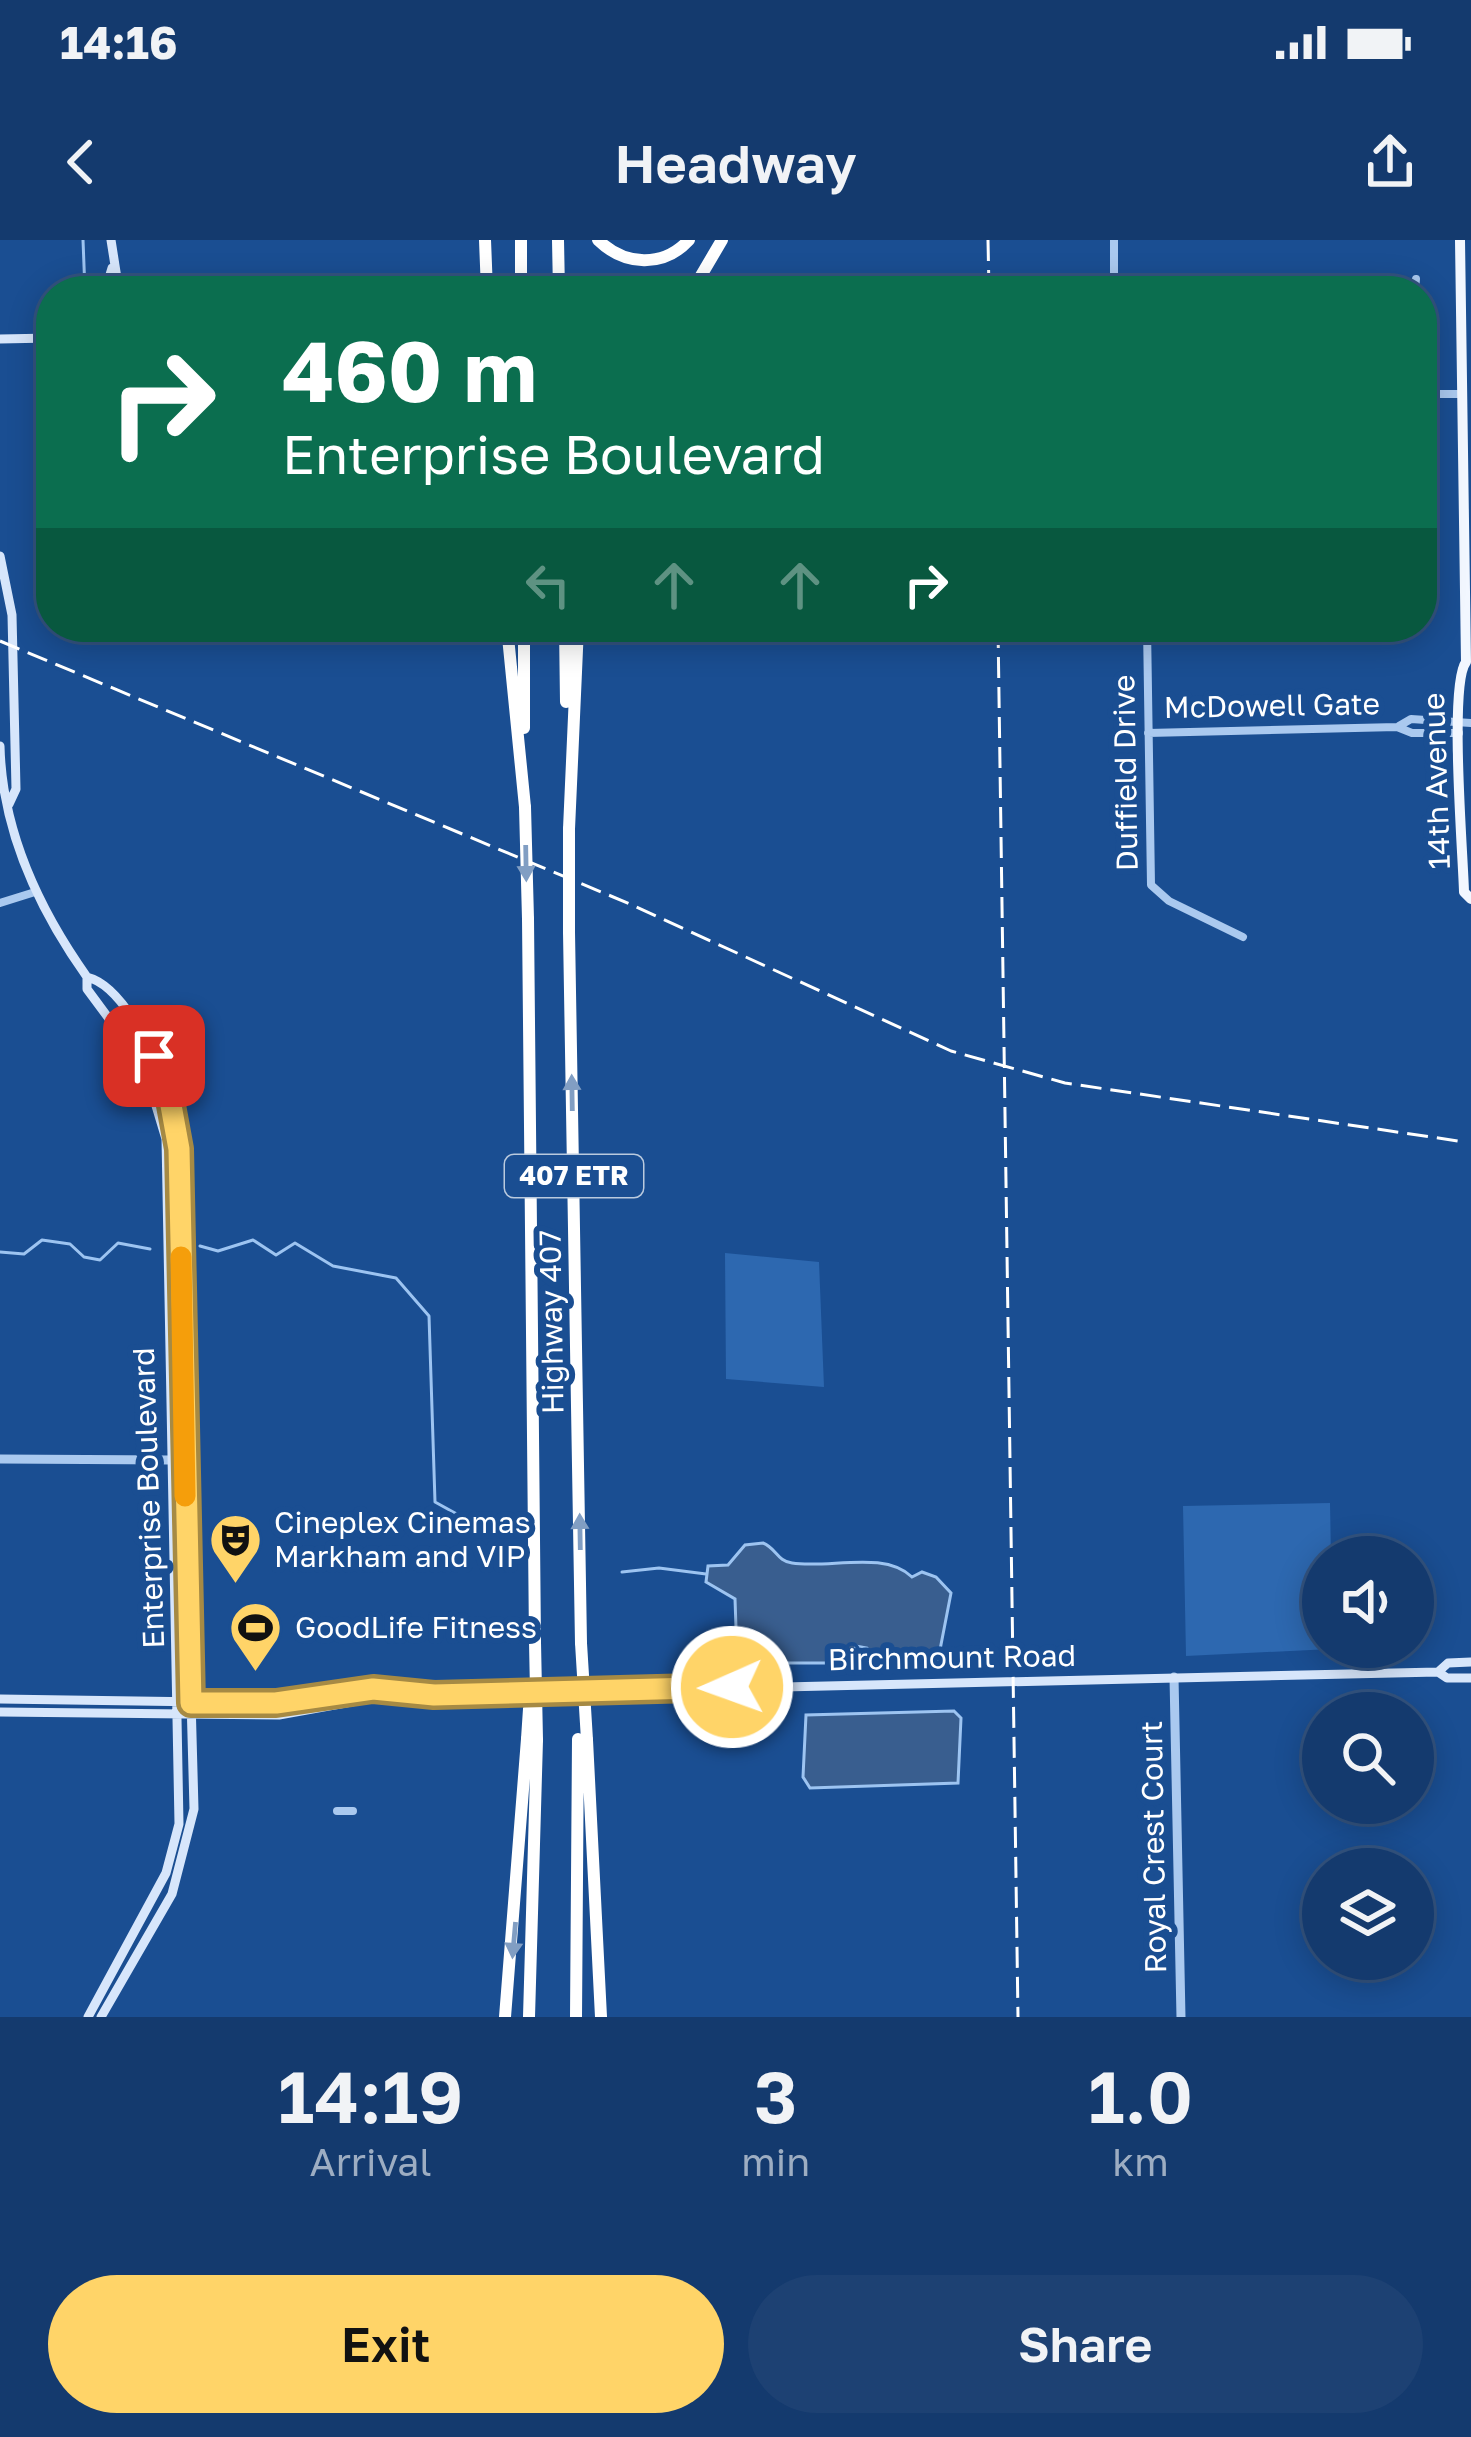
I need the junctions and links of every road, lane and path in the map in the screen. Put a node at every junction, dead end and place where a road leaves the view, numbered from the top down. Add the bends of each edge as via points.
1 (111, 240) edge
2 (485, 240) edge
3 (520, 240) edge
4 (558, 240) edge
5 (598, 240) edge
6 (689, 240) edge
7 (722, 240) edge
8 (1114, 240) edge
9 (1460, 240) edge
10 (112, 268) junction
11 (110, 276) edge
12 (114, 276) edge
13 (487, 276) edge
14 (521, 276) edge
15 (559, 276) edge
16 (701, 276) edge
17 (1114, 276) edge
18 (36, 338) edge
19 (0, 339) edge
20 (1437, 394) edge
21 (1460, 394) junction
22 (0, 556) edge
23 (508, 642) edge
24 (524, 642) edge
25 (565, 642) edge
26 (577, 642) edge
27 (1148, 642) edge
28 (1468, 666) edge
29 (1463, 725) edge
30 (1148, 733) junction
31 (0, 746) edge
32 (9, 804) junction
33 (525, 808) junction
34 (569, 829) junction
35 (35, 892) junction
36 (1471, 899) edge
37 (0, 903) edge
38 (1243, 937) dead end
39 (87, 977) junction
40 (0, 1459) edge
41 (171, 1460) junction
42 (184, 1460) junction
43 (1471, 1662) edge
44 (1438, 1672) junction
45 (1174, 1676) junction
46 (1471, 1678) edge
47 (395, 1693) junction
48 (0, 1700) edge
49 (185, 1703) junction
50 (0, 1712) edge
51 (178, 1717) junction
52 (191, 1718) junction
53 (532, 1739) junction
54 (582, 1739) junction
55 (338, 1811) dead end
56 (353, 1811) dead end
57 (88, 2017) edge
58 (101, 2017) edge
59 (505, 2017) edge
60 (530, 2017) edge
61 (576, 2017) edge
62 (601, 2017) edge
63 (1181, 2017) edge

1 - 10 main road
2 - 13 highway
3 - 14 highway
4 - 15 highway
5 - 6 highway via 619,256 645,261
7 - 16 highway
8 - 17 street
9 - 21 main road, 14th Avenue
10 - 11 main road
10 - 12 main road
18 - 19 main road
20 - 21 street
21 - 28 main road, 14th Avenue
22 - 32 main road, Enterprise Boulevard via 12,615 16,789
23 - 33 highway
24 - 33 highway, Highway 407 / 407 ETR
25 - 34 highway, Highway 407 / 407 ETR
26 - 34 highway
27 - 30 street, Duffield Drive
28 - 29 main road, 14th Avenue via 1458,672
29 - 30 street, McDowell Gate via 1412,733
29 - 36 main road, 14th Avenue via 1464,892
30 - 38 street, Duffield Drive via 1151,885
31 - 32 main road, Enterprise Boulevard via 1,792
32 - 35 main road, Enterprise Boulevard
33 -> 53 highway, Highway 407 / 407 ETR, bridge
54 -> 34 highway, Highway 407 / 407 ETR, bridge
35 - 37 street
35 - 39 main road, Enterprise Boulevard
39 - 41 main road, Enterprise Boulevard via 87,989 144,1066 166,1139
39 - 42 main road, Enterprise Boulevard via 100,980 143,1035 175,1114
40 - 41 street
41 - 42 street
41 - 49 main road, Enterprise Boulevard
42 - 49 main road, Enterprise Boulevard
43 - 44 main road, Birchmount Road
44 - 45 main road, Birchmount Road
44 - 46 main road, Birchmount Road
45 - 47 main road, Birchmount Road
45 - 63 street, Royal Crest Court
47 - 49 main road, Birchmount Road
47 - 52 main road, Birchmount Road via 278,1715
48 - 49 main road, Birchmount Road
49 - 51 main road, Enterprise Boulevard
49 - 52 main road, Enterprise Boulevard
50 - 51 main road, Birchmount Road
51 - 52 main road, Birchmount Road
51 - 57 main road, Enterprise Boulevard via 179,1824 166,1873
52 - 58 main road, Enterprise Boulevard via 194,1809 182,1863
53 -> 59 highway
53 - 60 highway, Highway 407 / 407 ETR
54 - 61 highway, Highway 407 / 407 ETR
54 - 62 highway
55 - 56 street

